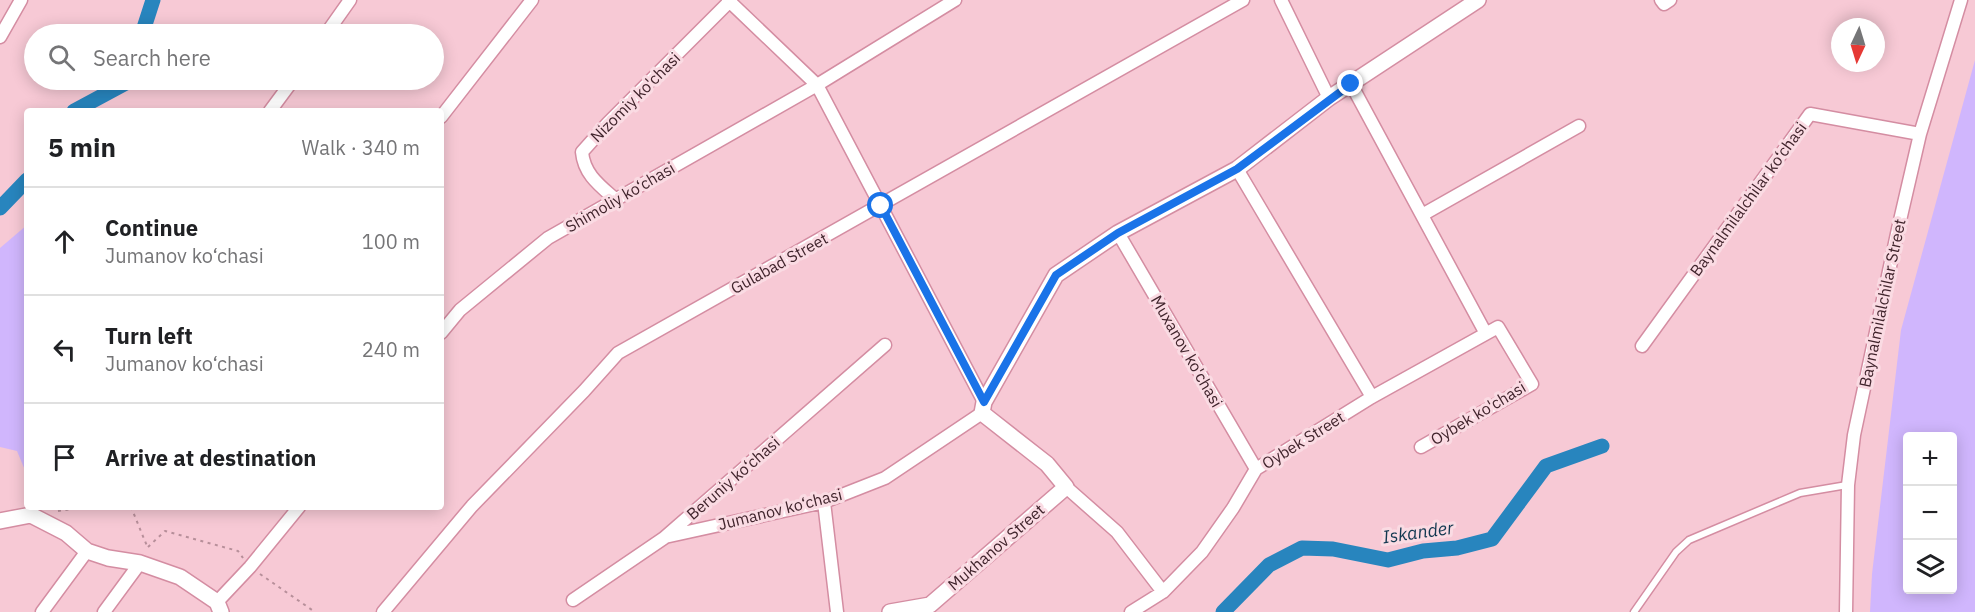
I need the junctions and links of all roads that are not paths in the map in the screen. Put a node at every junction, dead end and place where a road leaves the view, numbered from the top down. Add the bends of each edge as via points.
1 (21, 0) edge
2 (350, 0) edge
3 (532, 0) edge
4 (955, 0) edge
5 (1243, 0) edge
6 (1281, 0) edge
7 (1478, 0) edge
8 (1661, 0) edge
9 (1670, 0) edge
10 (1961, 0) edge
11 (729, 1) edge
12 (333, 24) edge
13 (0, 38) edge
14 (1351, 84) junction
15 (817, 85) junction
16 (286, 90) edge
17 (1329, 98) junction
18 (272, 108) edge
19 (444, 113) edge
20 (1579, 126) dead end
21 (1920, 134) junction
22 (1237, 169) junction
23 (615, 199) junction
24 (881, 206) junction
25 (1422, 215) junction
26 (1118, 233) junction
27 (444, 329) edge
28 (1485, 332) junction
29 (885, 345) dead end
30 (1642, 346) dead end
31 (1372, 397) junction
32 (983, 407) junction
33 (1421, 447) dead end
34 (1256, 469) junction
35 (1848, 485) junction
36 (1066, 487) junction
37 (824, 502) junction
38 (297, 510) edge
39 (0, 522) edge
40 (664, 538) junction
41 (87, 551) junction
42 (140, 563) junction
43 (1163, 592) junction
44 (573, 600) dead end
45 (219, 607) edge
46 (42, 612) edge
47 (104, 612) edge
48 (384, 612) edge
49 (837, 612) edge
50 (890, 612) edge
51 (1131, 612) edge
52 (1634, 612) edge
53 (1846, 612) edge

1 - 13 street
2 - 12 street
3 - 19 street
4 - 15 street, Shimoliy ko‘chasi
5 - 24 street, Gulabad Street
6 - 17 street
7 - 14 street, Jumanov ko‘chasi
8 - 9 street via 1664,4
10 - 21 street, Baynalmilalchilar Street
11 - 15 street
11 - 23 street, Nizomiy ko'chasi via 582,152 590,176
14 - 17 street, Jumanov ko‘chasi
14 - 25 street
15 - 23 street, Shimoliy ko‘chasi
15 - 24 street
16 - 18 street
17 - 22 street, Jumanov ko‘chasi
20 - 25 street
21 - 30 street, Baynalmilalchilar ko‘chasi via 1810,114
21 - 35 street, Baynalmilalchilar Street via 1854,435
22 - 26 street, Jumanov ko‘chasi
22 - 31 street
23 - 27 street, Shimoliy ko‘chasi via 548,238 460,310
24 - 32 street
24 - 48 street, Gulabad Street via 618,354 472,506
25 - 28 street
26 - 32 street, Jumanov ko‘chasi via 1056,275
26 - 34 street, Muxanov ko'chasi
28 - 31 street, Oybek Street
28 - 33 street, Oybek ko'chasi via 1498,327 1532,384
29 - 40 street, Beruniy ko‘chasi
31 - 34 street, Oybek Street
32 - 36 street via 1047,464
32 - 37 street, Jumanov ko‘chasi via 885,478
34 - 43 street, Oybek Street via 1202,552
35 - 52 lane via 1800,494 1689,540 1676,552
35 - 53 street, Baynalmilalchilar Street
36 - 43 street via 1117,532
36 - 50 street, Mukhanov Street via 930,604
37 - 40 street, Jumanov ko‘chasi
37 - 49 street
38 - 45 street
39 - 41 street via 31,515 66,533
40 - 44 street, Beruniy ko‘chasi
41 - 42 street
41 - 46 street
42 - 45 street via 180,577
42 - 47 street
43 - 51 street, Oybek Street

